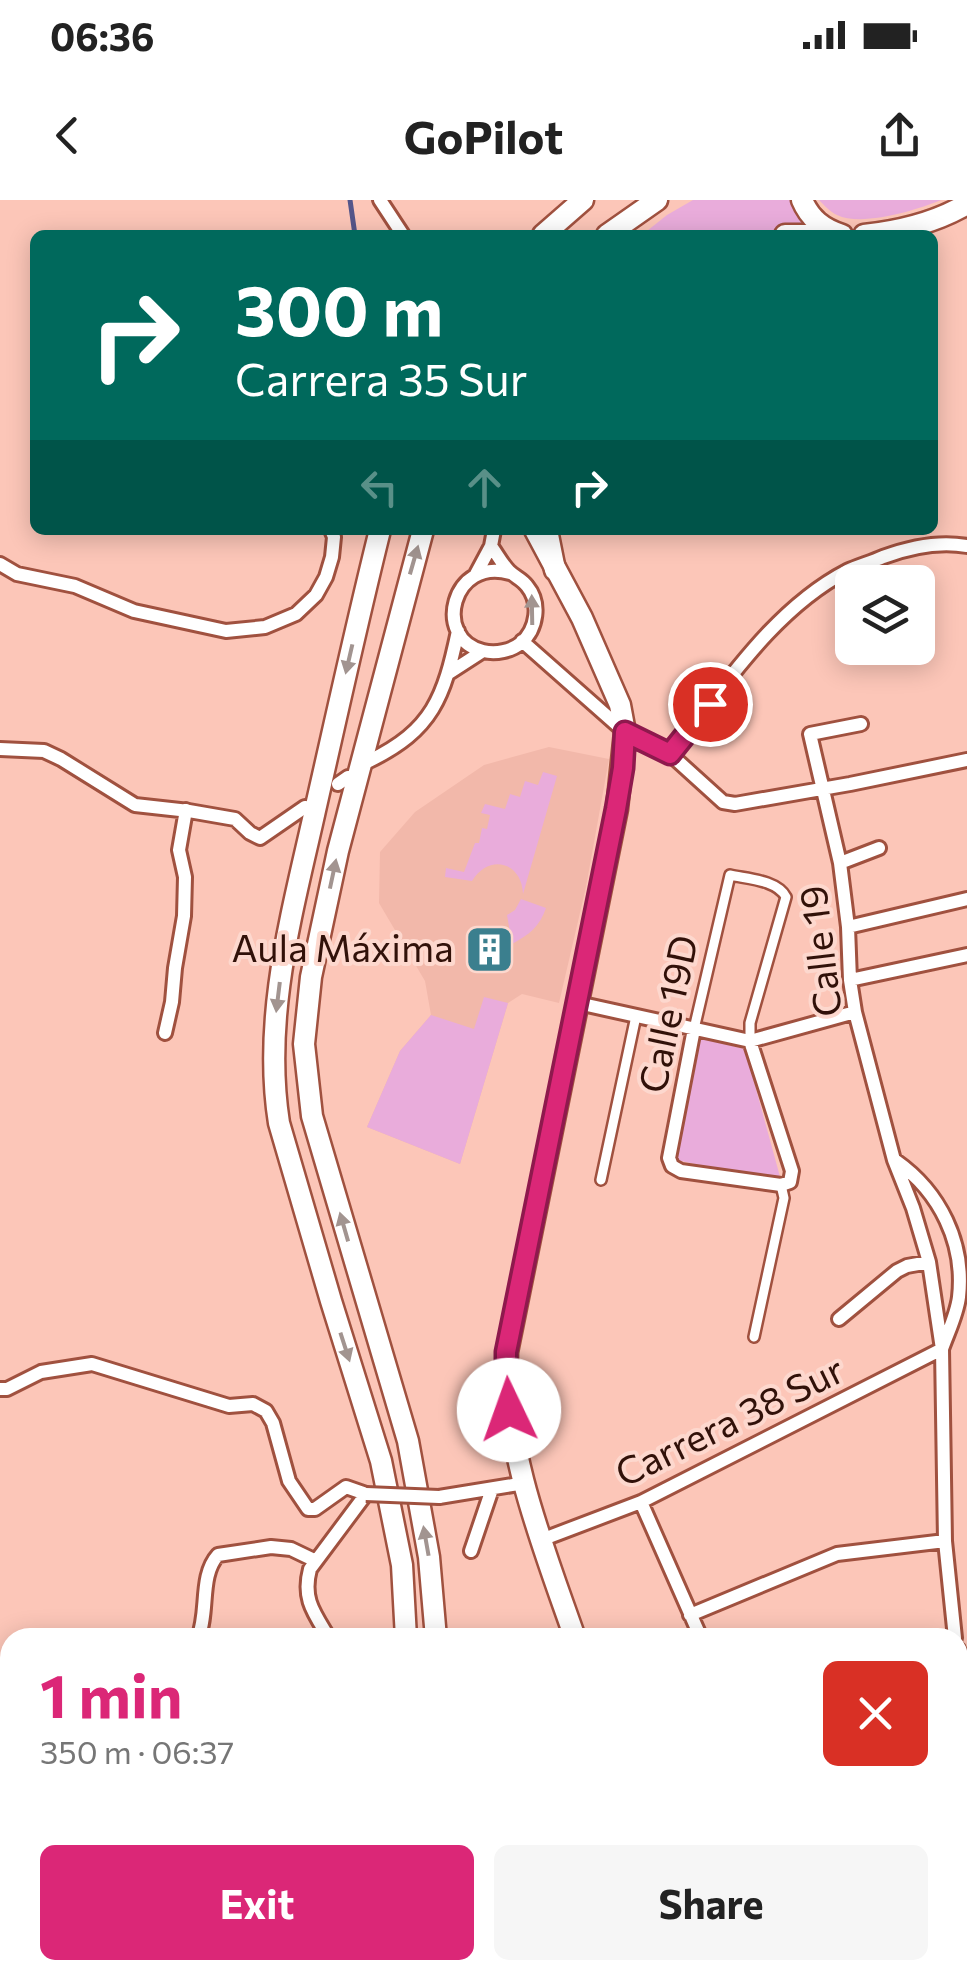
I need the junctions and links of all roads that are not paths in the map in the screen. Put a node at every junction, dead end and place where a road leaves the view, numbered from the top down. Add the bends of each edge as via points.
1 (380, 200) edge
2 (583, 200) edge
3 (660, 200) edge
4 (802, 200) edge
5 (967, 204) edge
6 (400, 230) edge
7 (549, 230) edge
8 (615, 230) edge
9 (633, 230) edge
10 (830, 230) edge
11 (895, 230) edge
12 (333, 535) edge
13 (379, 535) edge
14 (421, 535) edge
15 (493, 535) edge
16 (538, 535) edge
17 (548, 535) edge
18 (555, 535) edge
19 (491, 546) junction
20 (967, 546) edge
21 (0, 564) edge
22 (556, 570) junction
23 (510, 573) junction
24 (476, 574) junction
25 (458, 630) junction
26 (522, 641) junction
27 (483, 651) junction
28 (449, 673) junction
29 (860, 724) dead end
30 (625, 732) junction
31 (0, 749) edge
32 (670, 754) junction
33 (967, 760) edge
34 (368, 761) dead end
35 (823, 789) junction
36 (305, 807) dead end
37 (163, 808) junction
38 (186, 810) junction
39 (180, 839) junction
40 (879, 848) dead end
41 (840, 863) junction
42 (967, 899) edge
43 (848, 927) junction
44 (967, 955) edge
45 (850, 980) junction
46 (578, 1002) junction
47 (855, 1012) junction
48 (636, 1016) junction
49 (694, 1029) junction
50 (166, 1033) dead end
51 (750, 1041) junction
52 (894, 1160) junction
53 (601, 1180) dead end
54 (786, 1184) junction
55 (930, 1262) junction
56 (839, 1319) dead end
57 (754, 1337) dead end
58 (942, 1349) junction
59 (0, 1389) edge
60 (525, 1483) junction
61 (492, 1490) junction
62 (366, 1494) junction
63 (641, 1502) junction
64 (541, 1540) junction
65 (945, 1541) junction
66 (471, 1550) dead end
67 (316, 1561) junction
68 (690, 1616) junction
69 (202, 1628) edge
70 (323, 1628) edge
71 (405, 1628) edge
72 (435, 1628) edge
73 (571, 1628) edge
74 (696, 1628) edge
75 (954, 1628) edge

1 - 6 street
2 - 7 main road
3 - 8 main road
3 - 9 main road
4 - 10 main road
5 - 11 main road via 932,222
12 - 21 street via 326,578 296,614 265,627 226,631 134,611
13 -> 71 main road via 279,982 274,1053 280,1123 381,1460 402,1565
72 -> 14 main road via 408,1441 312,1116 304,1044 338,851
15 - 19 street
16 - 22 main road
17 - 22 main road
18 - 22 main road
19 - 23 street
19 - 24 street
20 - 32 street via 934,544 895,553 808,596 771,628
22 - 30 main road via 611,680
23 - 24 street
26 -> 23 street via 534,624 535,603
24 - 25 street via 454,605
25 - 27 street
25 - 28 street
26 - 27 street
26 - 30 street
27 - 28 street
28 - 34 street via 419,727
29 - 35 street, Calle 19 via 810,734
30 - 32 street
30 - 46 main road
31 - 37 street via 44,752 136,805
32 - 35 street via 723,802
33 - 35 street
35 - 41 street, Calle 19
36 - 38 street via 260,838 235,819
37 - 38 street
37 - 39 street
38 - 39 street
39 - 50 street via 184,916
40 - 41 street
41 - 43 street, Calle 19
42 - 43 street
43 - 45 street, Calle 19
44 - 45 street
45 - 47 street, Calle 19
46 - 48 street
46 - 60 main road via 506,1352 512,1432
47 - 51 street
47 - 52 street, Calle 19
48 - 49 street
48 - 53 street
49 - 51 street
49 - 51 street, Calle 19D via 730,875 782,889 786,897
49 - 54 street, Calle 19D via 672,1166
51 - 54 street via 792,1171
52 - 55 street, Calle 19
52 - 58 street, Calle 19 via 924,1186 954,1239 958,1301
54 - 57 street
55 - 56 street via 897,1271
55 - 58 street, Calle 19
58 - 63 street, Carrera 38 Sur
58 - 65 street, Calle 19
59 - 62 street via 41,1372 92,1364 229,1406 253,1404 273,1423 289,1482 308,1509 346,1487
60 - 61 street
60 - 64 main road
61 - 62 street, bridge
61 - 66 street
62 - 67 street
63 - 64 street, Carrera 38 Sur
63 - 68 street
64 - 73 main road
65 - 68 street via 836,1554
65 - 75 street, Calle 19
67 - 69 street via 271,1547 218,1556 209,1567
67 - 70 street via 308,1603
68 - 74 street

